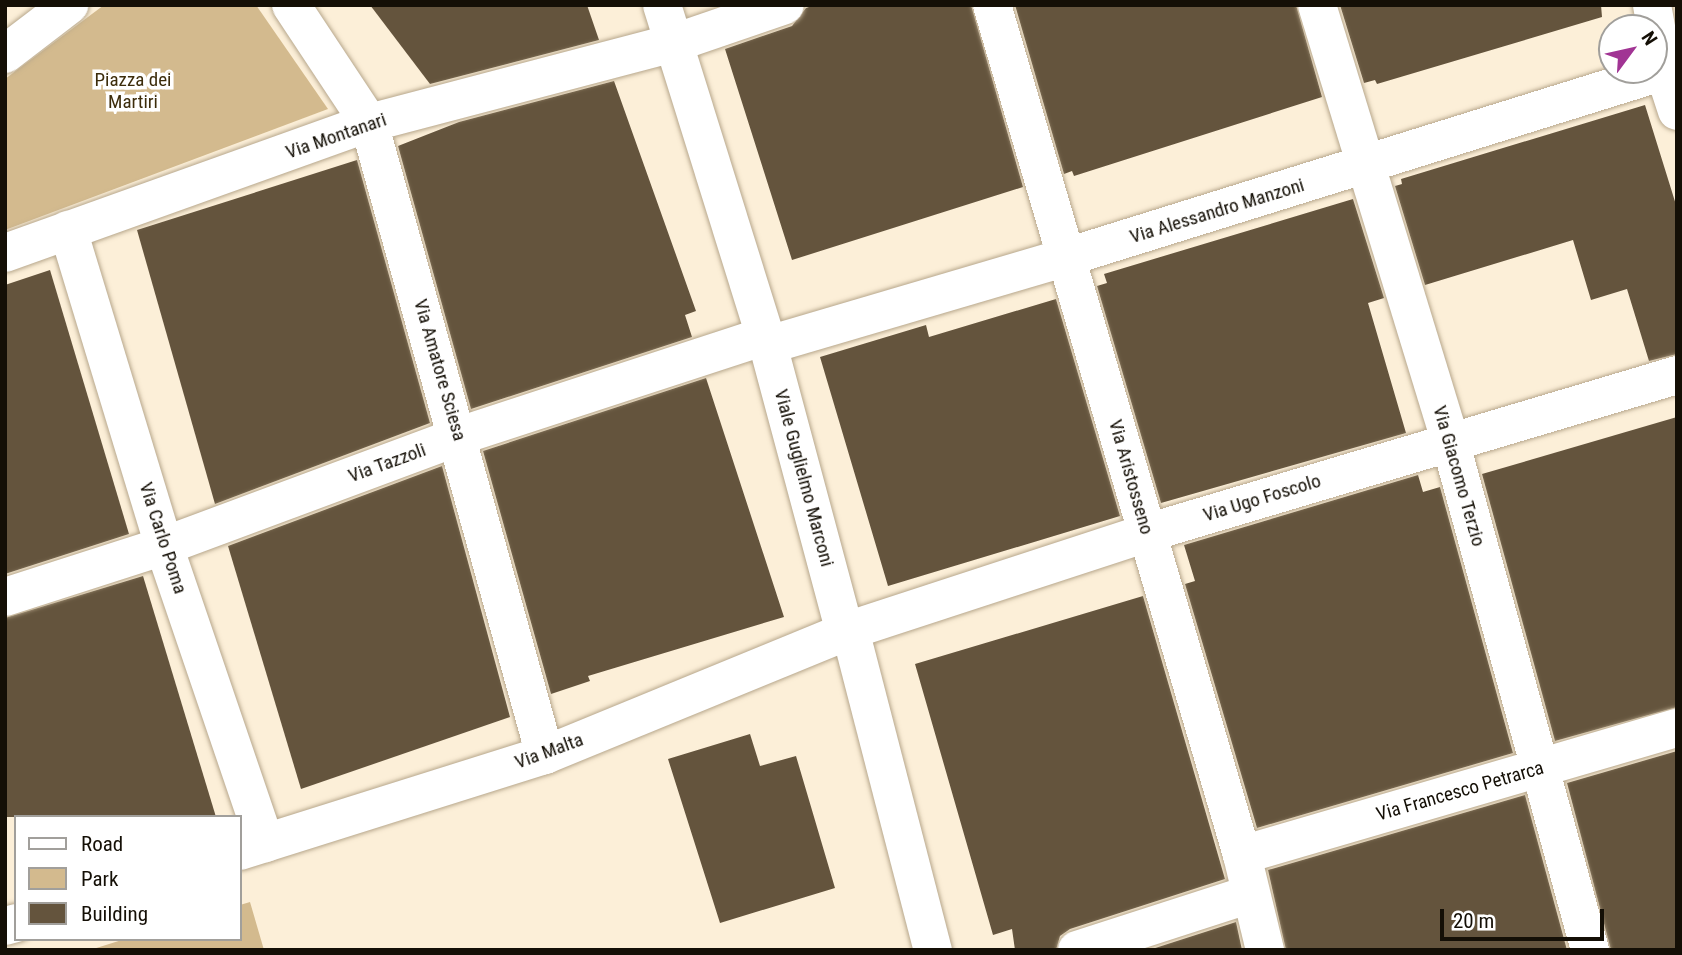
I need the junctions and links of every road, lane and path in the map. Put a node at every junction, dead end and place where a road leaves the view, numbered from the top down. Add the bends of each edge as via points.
1 (69, 5) edge
2 (291, 5) edge
3 (662, 5) edge
4 (785, 5) edge
5 (992, 5) edge
6 (1317, 5) edge
7 (1652, 5) edge
8 (674, 43) junction
9 (5, 54) edge
10 (1670, 69) edge
11 (1677, 111) edge
12 (369, 123) junction
13 (1364, 165) junction
14 (68, 230) junction
15 (5, 253) edge
16 (1066, 257) junction
17 (768, 345) junction
18 (1677, 375) edge
19 (459, 436) junction
20 (1450, 441) junction
21 (1147, 533) junction
22 (164, 546) junction
23 (5, 597) edge
24 (850, 630) junction
25 (1677, 728) edge
26 (545, 755) junction
27 (1542, 767) junction
28 (253, 847) edge
29 (1242, 855) junction
30 (1251, 894) junction
31 (933, 950) edge
32 (1077, 950) edge
33 (1265, 950) edge
34 (1590, 950) edge

1 - 9 street
2 - 12 street, Via Amatore Sciesa
3 - 8 street, Viale Guglielmo Marconi
4 - 8 street, Via Montanari
5 - 16 street, Via Aristosseno
6 - 13 street, Via Giacomo Terzio
7 - 10 street
8 - 12 street, Via Montanari
8 - 17 street, Viale Guglielmo Marconi
10 - 11 street
10 - 13 street, Via Alessandro Manzoni
12 - 14 street, Via Montanari
12 - 19 street, Via Amatore Sciesa
13 - 16 street, Via Alessandro Manzoni
13 - 20 street, Via Giacomo Terzio
14 - 15 street, Via Montanari
14 - 22 street, Via Carlo Poma
16 - 17 street, Via Alessandro Manzoni
16 - 21 street, Via Aristosseno
17 - 19 street, Via Tazzoli via 758,338
17 - 24 street, Viale Guglielmo Marconi via 844,629
18 - 20 street, Via Ugo Foscolo
19 - 22 street, Via Tazzoli
19 - 26 street, Via Amatore Sciesa
20 - 21 street, Via Ugo Foscolo
20 - 27 street, Via Giacomo Terzio
21 - 24 street, Via Ugo Foscolo
21 - 29 street, Via Aristosseno
22 - 23 street, Via Tazzoli
22 - 28 street, Via Carlo Poma
24 - 26 street, Via Malta
24 - 31 street, Viale Guglielmo Marconi
25 - 27 street, Via Francesco Petrarca
26 - 28 street, Via Malta
27 - 29 street, Via Francesco Petrarca
27 - 34 street, Via Giacomo Terzio
29 - 30 street, Via Aristosseno
30 - 32 street
30 - 33 street, Via Aristosseno

